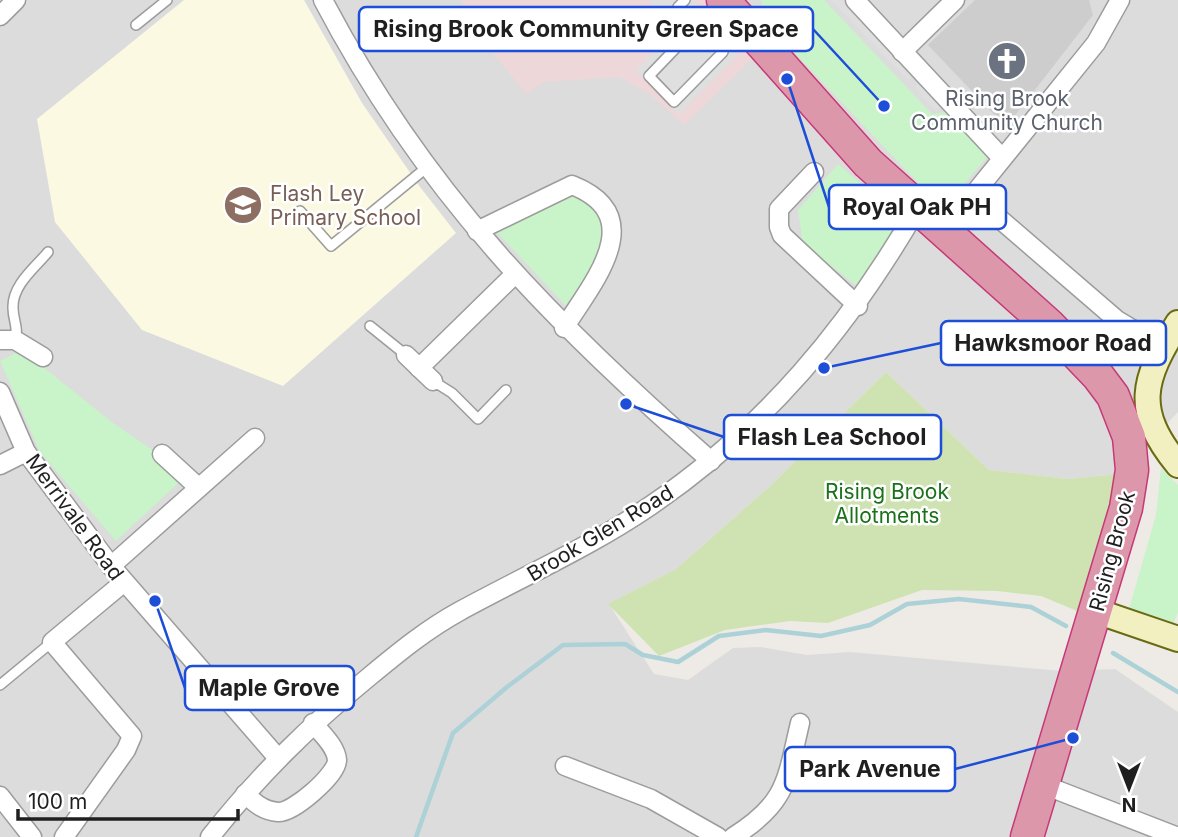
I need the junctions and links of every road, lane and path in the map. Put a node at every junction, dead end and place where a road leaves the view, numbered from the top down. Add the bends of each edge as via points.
1 (16, 0) edge
2 (167, 0) edge
3 (323, 0) edge
4 (685, 0) edge
5 (723, 0) edge
6 (855, 0) edge
7 (955, 0) edge
8 (1120, 0) edge
9 (0, 16) edge
10 (136, 25) dead end
11 (697, 26) junction
12 (902, 52) junction
13 (1001, 157) junction
14 (426, 168) junction
15 (814, 172) dead end
16 (972, 195) junction
17 (917, 209) junction
18 (300, 211) dead end
19 (477, 231) junction
20 (944, 231) junction
21 (48, 252) dead end
22 (514, 275) junction
23 (858, 306) junction
24 (1178, 323) edge
25 (370, 326) dead end
26 (564, 328) junction
27 (7, 340) edge
28 (1163, 347) junction
29 (43, 357) dead end
30 (413, 362) junction
31 (433, 381) joint
32 (506, 390) dead end
33 (0, 392) edge
34 (255, 438) dead end
35 (26, 452) junction
36 (162, 454) dead end
37 (710, 461) junction
38 (0, 465) edge
39 (1178, 466) edge
40 (198, 487) junction
41 (111, 566) junction
42 (123, 583) junction
43 (1096, 611) junction
44 (1178, 639) edge
45 (52, 642) junction
46 (0, 685) edge
47 (313, 723) junction
48 (800, 723) dead end
49 (277, 757) junction
50 (565, 766) dead end
51 (1044, 785) junction
52 (245, 793) junction
53 (0, 796) edge
54 (32, 837) edge
55 (64, 837) edge
56 (210, 837) edge
57 (718, 837) edge
58 (733, 837) edge
59 (1027, 837) edge
60 (1178, 837) edge

1 - 9 street
2 - 10 lane
3 - 14 street via 354,60
4 - 11 lane via 678,7
5 - 17 highway, Rising Brook via 845,139
6 - 12 street
7 - 12 street
8 - 13 street via 1096,43
11 - 11 lane via 723,52 674,102 649,76
12 - 13 street
13 - 16 street
14 - 18 lane via 331,246
14 - 19 street
15 - 23 street via 779,209 779,227 782,235
16 - 20 street
16 - 28 street via 1116,320
17 - 20 highway, Rising Brook
17 - 23 street, Brook Glen Road
19 - 22 street
19 - 26 street via 572,185 603,202 611,216 607,256
20 - 43 highway, Rising Brook via 1050,326 1113,396 1129,437 1132,470 1126,508 1100,571
21 - 27 lane via 15,290 18,329
22 - 26 street
22 - 30 street
23 - 37 street, Brook Glen Road via 780,397
24 - 28 street
25 - 30 lane
26 - 37 street
27 - 29 street
28 - 39 street via 1147,379 1149,419 1156,438
30 - 31 street
31 - 32 lane via 478,419
33 - 35 street, Merrivale Road
34 - 40 street
35 - 38 street
35 - 41 street, Merrivale Road
36 - 40 street
37 - 47 street, Brook Glen Road via 607,534 460,611 413,641
40 - 41 street
41 - 42 street, Merrivale Road
42 - 45 street
42 - 49 street, Merrivale Road
43 - 44 street
43 - 51 highway, Rising Brook
45 - 46 lane
45 - 55 street via 132,736
47 - 49 street, Brook Glen Road
47 - 52 street via 335,750 332,774 294,808 279,813 261,808
48 - 58 street via 783,792 756,822
49 - 52 street, Brook Glen Road
50 - 57 street via 651,799
51 - 59 highway, Rising Brook
51 - 60 street
52 - 56 street, Brook Glen Road
53 - 54 street

